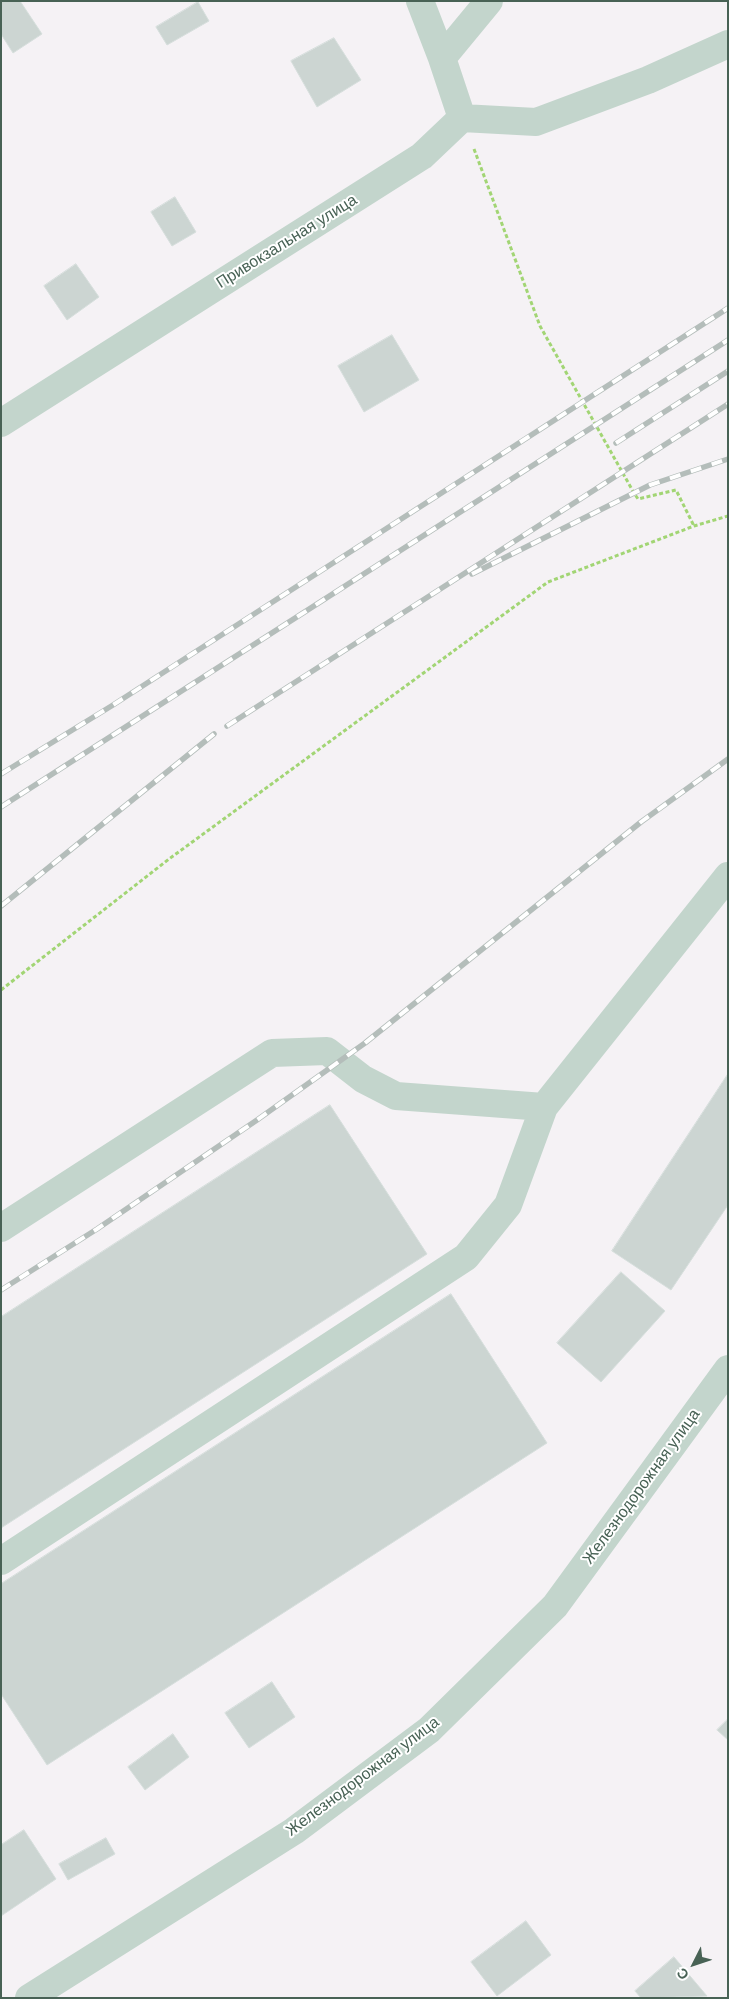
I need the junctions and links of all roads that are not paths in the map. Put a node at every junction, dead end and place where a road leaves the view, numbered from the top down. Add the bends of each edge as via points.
1 (420, 1) edge
2 (489, 1) edge
3 (728, 44) edge
4 (442, 58) junction
5 (462, 118) junction
6 (1, 423) edge
7 (728, 876) edge
8 (544, 1107) junction
9 (1, 1228) edge
10 (728, 1370) edge
11 (1, 1561) edge
12 (29, 1998) edge

1 - 4 street
2 - 4 street
3 - 5 street via 648,80 536,122
4 - 5 street
5 - 6 street, Привокзальная улица via 422,156
7 - 8 street
8 - 9 street via 396,1096 363,1079 327,1051 272,1053
8 - 11 street via 508,1205 466,1257
10 - 12 street, Железнодорожная улица via 555,1606 429,1730 294,1831

